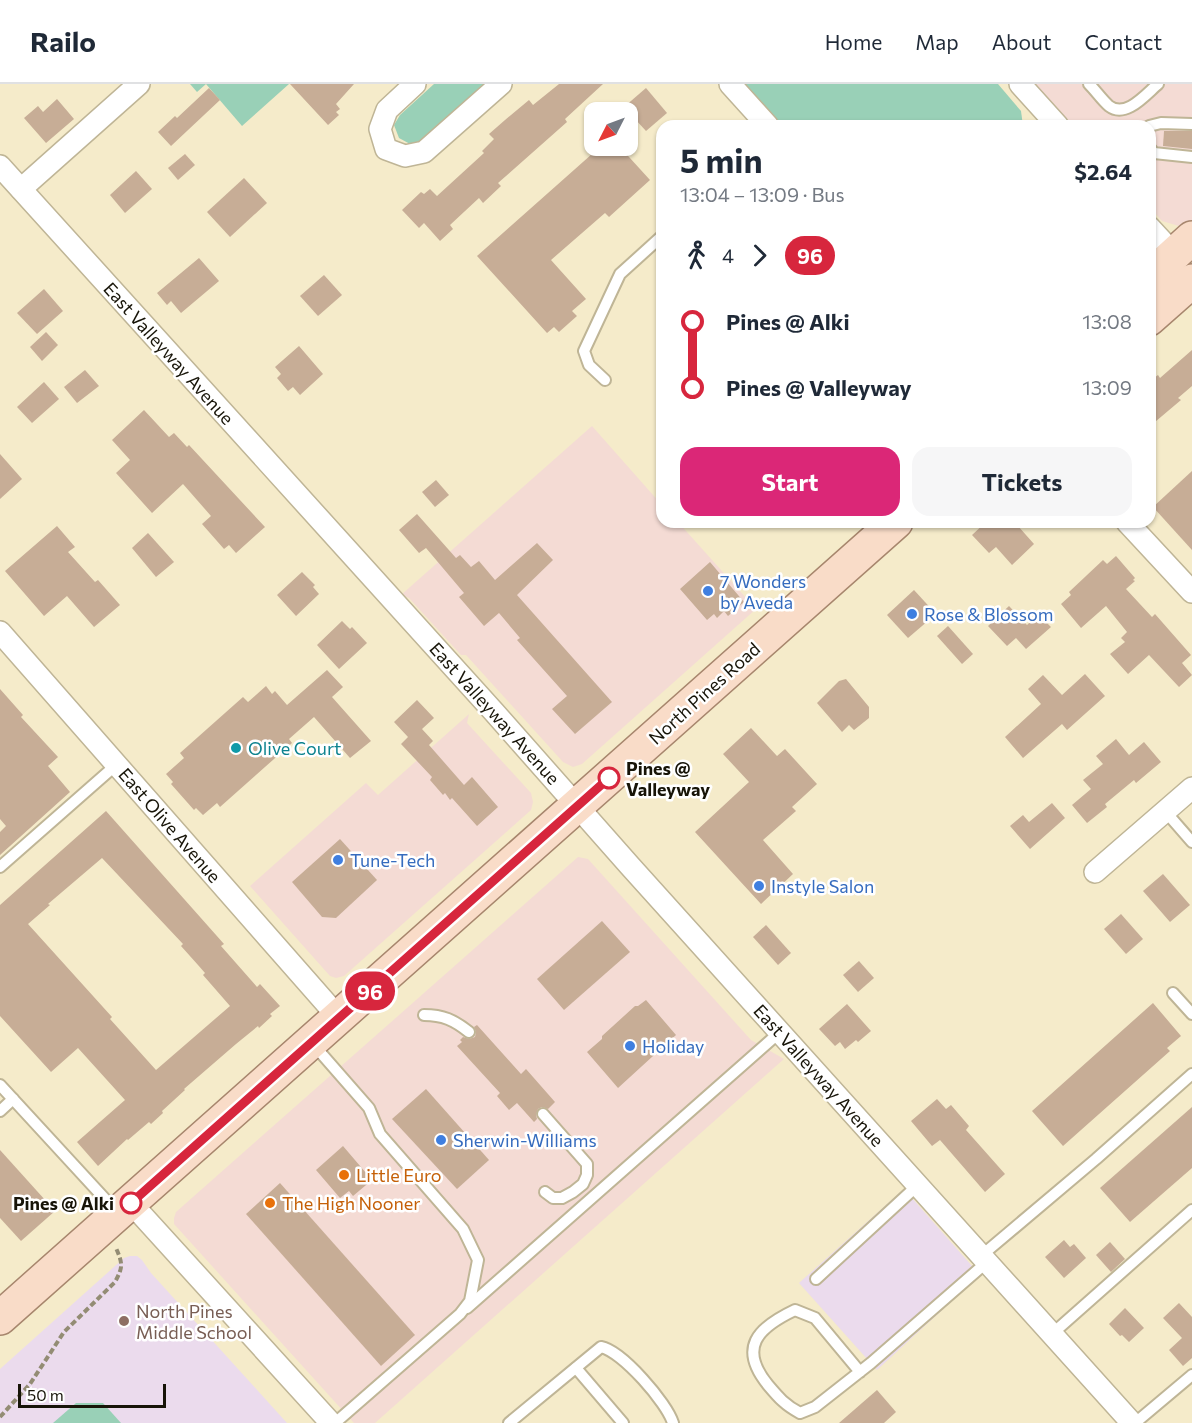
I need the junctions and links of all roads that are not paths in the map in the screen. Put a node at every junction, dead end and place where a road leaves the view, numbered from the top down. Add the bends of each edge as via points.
1 (139, 84) edge
2 (415, 84) edge
3 (501, 84) edge
4 (730, 84) edge
5 (1020, 84) edge
6 (1089, 84) edge
7 (1158, 84) edge
8 (763, 120) edge
9 (1053, 120) edge
10 (1156, 124) edge
11 (1192, 124) edge
12 (1156, 153) edge
13 (1192, 157) edge
14 (0, 166) edge
15 (21, 189) junction
16 (1156, 230) edge
17 (656, 241) edge
18 (1183, 246) edge
19 (1156, 271) edge
20 (1192, 281) edge
21 (1156, 313) edge
22 (605, 380) dead end
23 (889, 528) edge
24 (1133, 528) edge
25 (1192, 592) edge
26 (0, 632) edge
27 (116, 765) junction
28 (1192, 788) edge
29 (577, 806) junction
30 (1165, 812) junction
31 (1192, 842) edge
32 (0, 867) edge
33 (1095, 872) dead end
34 (1173, 993) dead end
35 (1192, 1014) edge
36 (424, 1015) dead end
37 (339, 1018) junction
38 (469, 1032) dead end
39 (780, 1032) junction
40 (311, 1042) junction
41 (1192, 1074) edge
42 (0, 1085) edge
43 (13, 1099) junction
44 (0, 1111) edge
45 (543, 1114) dead end
46 (918, 1185) junction
47 (545, 1192) dead end
48 (1192, 1210) edge
49 (118, 1214) junction
50 (984, 1259) junction
51 (816, 1279) dead end
52 (460, 1314) junction
53 (0, 1318) edge
54 (1052, 1334) junction
55 (576, 1368) junction
56 (860, 1372) junction
57 (1192, 1375) edge
58 (333, 1423) edge
59 (509, 1423) edge
60 (623, 1423) edge
61 (673, 1423) edge
62 (1134, 1423) edge

1 - 15 street
2 - 3 street via 387,110 380,129 386,149 405,156 424,152
4 - 8 street
5 - 9 street
6 - 7 lane via 1116,110 1131,107
10 - 11 lane
12 - 13 lane
14 - 15 street, East Valleyway Avenue
15 - 29 street, East Valleyway Avenue
16 - 18 street
17 - 22 lane via 620,274 584,351 589,365
18 - 19 main road
20 - 21 main road
23 - 29 main road, North Pines Road
24 - 25 street
26 - 27 street, East Olive Avenue
27 - 32 lane
27 - 37 street, East Olive Avenue
28 - 30 street
29 - 37 main road, North Pines Road
29 - 39 street, East Valleyway Avenue
30 - 31 lane
30 - 33 street
34 - 35 lane
36 - 38 lane via 439,1015
37 - 40 main road, North Pines Road
39 - 46 street, East Valleyway Avenue
39 - 52 lane
40 - 49 main road, North Pines Road
40 - 52 lane via 369,1108 380,1134 464,1229 478,1260 470,1301
41 - 50 lane
42 - 43 lane
43 - 44 lane
43 - 49 lane
45 - 47 lane via 587,1164 583,1184 562,1198
46 - 50 street, East Valleyway Avenue
46 - 51 lane
48 - 54 lane
49 - 53 main road, North Pines Road
49 - 58 street
50 - 54 street, East Valleyway Avenue
50 - 56 lane
52 - 58 lane
54 - 62 street, East Valleyway Avenue
55 - 59 lane
55 - 60 lane
55 - 61 lane via 601,1347 609,1349 630,1365 670,1413
56 - 56 lane via 815,1407 800,1413 784,1404 757,1371 751,1353 758,1336 776,1319 795,1310 816,1318
57 - 62 lane

